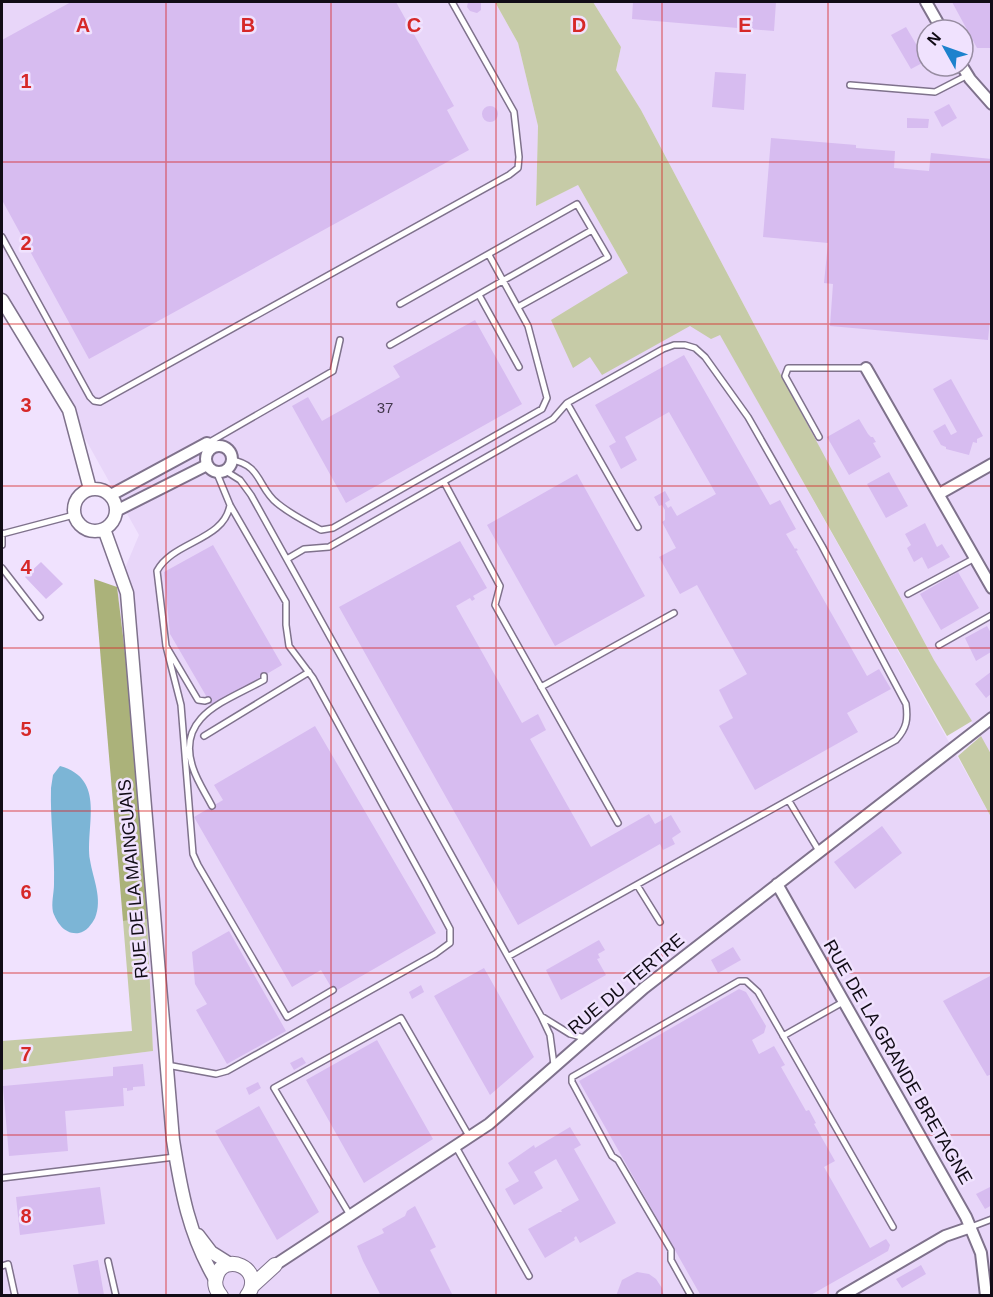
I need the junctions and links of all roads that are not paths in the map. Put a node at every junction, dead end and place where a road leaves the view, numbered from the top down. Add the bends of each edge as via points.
1 (452, 2) edge
2 (926, 2) edge
3 (935, 18) edge
4 (955, 78) edge
5 (971, 78) edge
6 (850, 85) dead end
7 (992, 104) edge
8 (592, 230) junction
9 (2, 237) edge
10 (489, 255) junction
11 (503, 281) junction
12 (478, 295) junction
13 (2, 300) edge
14 (400, 304) dead end
15 (518, 307) junction
16 (340, 340) dead end
17 (390, 345) dead end
18 (519, 367) dead end
19 (866, 368) joint
20 (567, 403) junction
21 (819, 437) dead end
22 (211, 445) junction
23 (231, 460) junction
24 (992, 464) edge
25 (216, 469) junction
26 (444, 482) junction
27 (90, 489) junction
28 (939, 494) junction
29 (111, 495) junction
30 (230, 505) junction
31 (116, 511) junction
32 (74, 515) junction
33 (638, 527) dead end
34 (104, 529) junction
35 (2, 534) edge
36 (2, 545) edge
37 (975, 558) junction
38 (287, 559) junction
39 (2, 568) edge
40 (992, 588) edge
41 (908, 594) dead end
42 (674, 613) dead end
43 (992, 615) edge
44 (40, 617) dead end
45 (939, 645) dead end
46 (166, 646) junction
47 (309, 672) junction
48 (264, 676) dead end
49 (541, 687) junction
50 (208, 700) dead end
51 (992, 718) edge
52 (204, 736) dead end
53 (789, 801) junction
54 (212, 806) dead end
55 (618, 823) dead end
56 (819, 851) junction
57 (777, 884) junction
58 (637, 885) junction
59 (660, 922) dead end
60 (509, 957) junction
61 (333, 990) dead end
62 (844, 1001) junction
63 (541, 1016) junction
64 (783, 1036) junction
65 (586, 1038) junction
66 (167, 1065) junction
67 (554, 1067) junction
68 (470, 1138) junction
69 (456, 1147) junction
70 (176, 1157) junction
71 (2, 1178) edge
72 (350, 1215) junction
73 (992, 1220) edge
74 (191, 1227) junction
75 (893, 1227) dead end
76 (970, 1227) junction
77 (108, 1261) dead end
78 (230, 1264) junction
79 (275, 1265) junction
80 (2, 1266) edge
81 (244, 1267) junction
82 (529, 1276) dead end
83 (215, 1279) junction
84 (250, 1291) edge
85 (15, 1296) edge
86 (116, 1296) edge
87 (221, 1296) edge
88 (691, 1296) edge
89 (842, 1296) edge
90 (986, 1296) edge

1 - 9 lane via 514,112 518,168 100,402 90,397
2 - 3 street
4 - 6 lane via 934,92
5 - 7 street
8 - 10 lane via 577,204
8 - 11 lane
8 - 15 lane via 608,256
10 - 11 lane
10 - 14 lane
11 - 12 lane
11 - 15 lane
12 - 17 lane
12 - 18 lane
13 - 27 street via 69,410
15 - 23 lane via 528,326 547,398 542,410 333,528 321,530 276,503 248,466
16 - 22 lane via 333,371
19 - 21 lane via 788,368 786,376
19 - 28 street
20 - 26 lane via 553,419
20 - 33 lane
20 - 53 lane via 663,349 674,345 695,348 748,417 822,546 906,704 908,719 896,740
22 - 23 street via 227,449
22 - 25 street via 206,455
22 - 29 street
23 - 25 street
24 - 28 street
25 - 30 lane
25 - 31 street
25 - 38 lane via 246,487
26 - 38 lane via 329,547 304,549
26 - 49 lane via 500,586 495,605
27 - 29 street
27 - 32 street via 75,501
28 - 37 street
29 - 31 street
30 - 46 lane via 228,516 220,525 165,559 157,571
30 - 47 lane via 286,602 289,646
31 - 34 street
32 - 34 street via 85,529
32 - 35 lane
34 - 66 street, RUE DE LA MAINGUAIS via 128,593
35 - 36 lane
37 - 40 street
37 - 41 lane
38 - 60 lane
39 - 44 lane
42 - 49 lane
43 - 45 lane
46 - 50 lane via 198,700
46 - 61 lane via 181,705 193,854 198,865 287,1017
47 - 52 lane
47 - 66 lane via 450,929 450,943 227,1071 216,1074
48 - 54 lane via 264,680 211,710 190,734 193,768
49 - 55 lane
51 - 56 street, RUE DU TERTRE
53 - 56 lane
53 - 58 lane
56 - 57 street, RUE DU TERTRE
57 - 62 street, RUE DE LA GRANDE BRETAGNE
57 - 65 street, RUE DU TERTRE
58 - 59 lane
58 - 60 lane
60 - 63 lane
62 - 64 lane
62 - 76 street, RUE DE LA GRANDE BRETAGNE
63 - 65 lane via 570,1034
63 - 67 lane via 554,1052
64 - 75 lane
64 - 88 lane via 758,992 746,981 739,981 572,1077 612,1156 671,1250 671,1260
65 - 67 street, RUE DU TERTRE
66 - 70 street, RUE DE LA MAINGUAIS
67 - 68 street, RUE DU TERTRE
68 - 69 street, RUE DU TERTRE
68 - 72 lane via 401,1018 274,1088
69 - 72 street, RUE DU TERTRE
69 - 82 lane
70 - 71 lane
70 - 74 street, RUE DE LA MAINGUAIS
72 - 79 street, RUE DU TERTRE
73 - 76 lane
74 - 78 street, RUE DE LA MAINGUAIS via 211,1252
74 - 83 street, RUE DE LA MAINGUAIS
76 - 89 street via 945,1236
76 - 90 street, RUE DE LA GRANDE BRETAGNE via 981,1253
77 - 86 lane
78 - 81 main road
78 - 83 main road via 220,1269
79 - 81 main road
79 - 84 main road
80 - 85 lane via 8,1264
81 - 84 main road via 251,1275
83 - 87 main road

